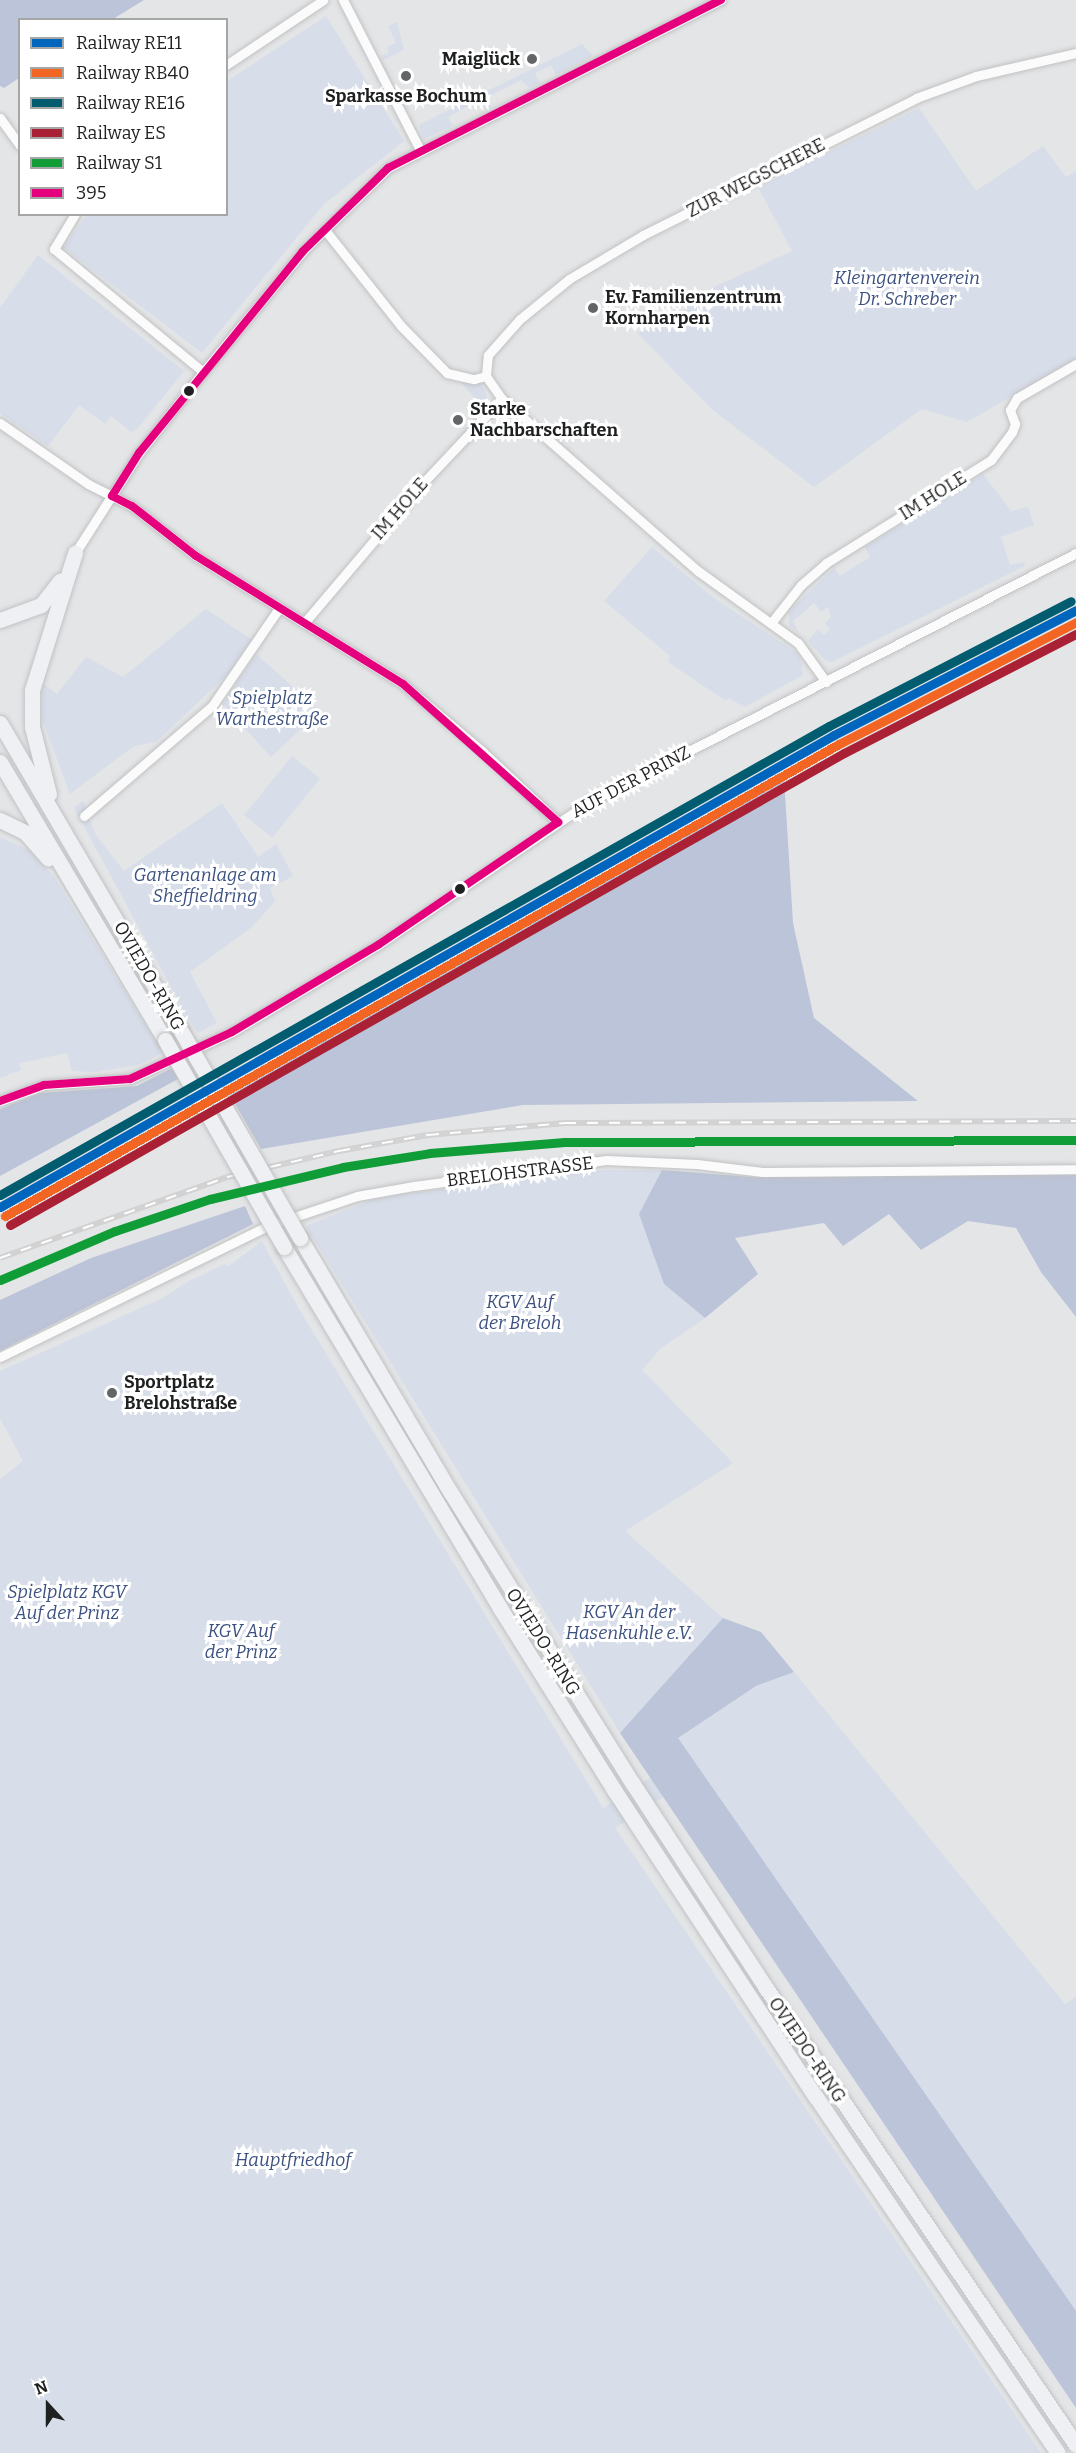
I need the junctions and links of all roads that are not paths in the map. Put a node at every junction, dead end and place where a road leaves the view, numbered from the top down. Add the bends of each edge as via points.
1 (323, 0) edge
2 (343, 0) edge
3 (721, 0) edge
4 (1076, 53) edge
5 (228, 64) edge
6 (0, 118) edge
7 (18, 143) edge
8 (420, 150) junction
9 (74, 216) edge
10 (325, 230) junction
11 (1076, 364) edge
12 (203, 372) junction
13 (486, 376) junction
14 (502, 399) junction
15 (0, 423) edge
16 (112, 496) junction
17 (75, 553) junction
18 (1076, 553) edge
19 (279, 608) junction
20 (0, 620) edge
21 (304, 622) junction
22 (771, 623) junction
23 (826, 682) junction
24 (0, 723) edge
25 (0, 762) edge
26 (53, 811) junction
27 (84, 816) dead end
28 (0, 820) edge
29 (558, 822) junction
30 (83, 900) junction
31 (0, 1101) edge
32 (1076, 1168) edge
33 (0, 1357) edge
34 (1076, 2445) edge
35 (1058, 2453) edge

1 - 5 street
2 - 8 street
3 - 8 street
4 - 13 street, ZUR WEGSCHERE via 947,84 643,235 569,279 520,319 488,355
6 - 7 street
8 - 10 street via 388,168
9 - 12 street via 54,249
10 - 12 street via 303,251
10 - 13 street via 401,326 447,373 474,379
11 - 22 street, IM HOLE via 1017,398 1010,411 1015,424 1012,432 991,460 826,563 801,585
12 - 16 street via 139,453
13 - 14 street
14 - 21 street, IM HOLE via 420,486
14 - 22 street via 698,571
15 - 16 street
16 - 17 street
16 - 19 street via 132,506 196,556
17 - 20 highway via 48,599 28,613
17 - 26 highway via 32,690 34,737
18 - 23 street, AUF DER PRINZ
19 - 21 street
19 - 27 street via 212,705
21 - 29 street via 418,696
22 - 23 street via 807,652
23 - 29 street, AUF DER PRINZ
24 - 26 highway
25 - 30 highway, OVIEDO-RING
26 - 34 highway, OVIEDO-RING, bridge via 451,1493 607,1744 772,1998
28 - 30 highway via 25,832
29 - 31 street, AUF DER PRINZ via 378,945 232,1032 130,1079 44,1085
30 - 35 highway, OVIEDO-RING, bridge via 363,1384 602,1771 816,2097
32 - 33 street, BRELOHSTRASSE via 763,1172 697,1164 606,1161 414,1186 357,1197 270,1225

